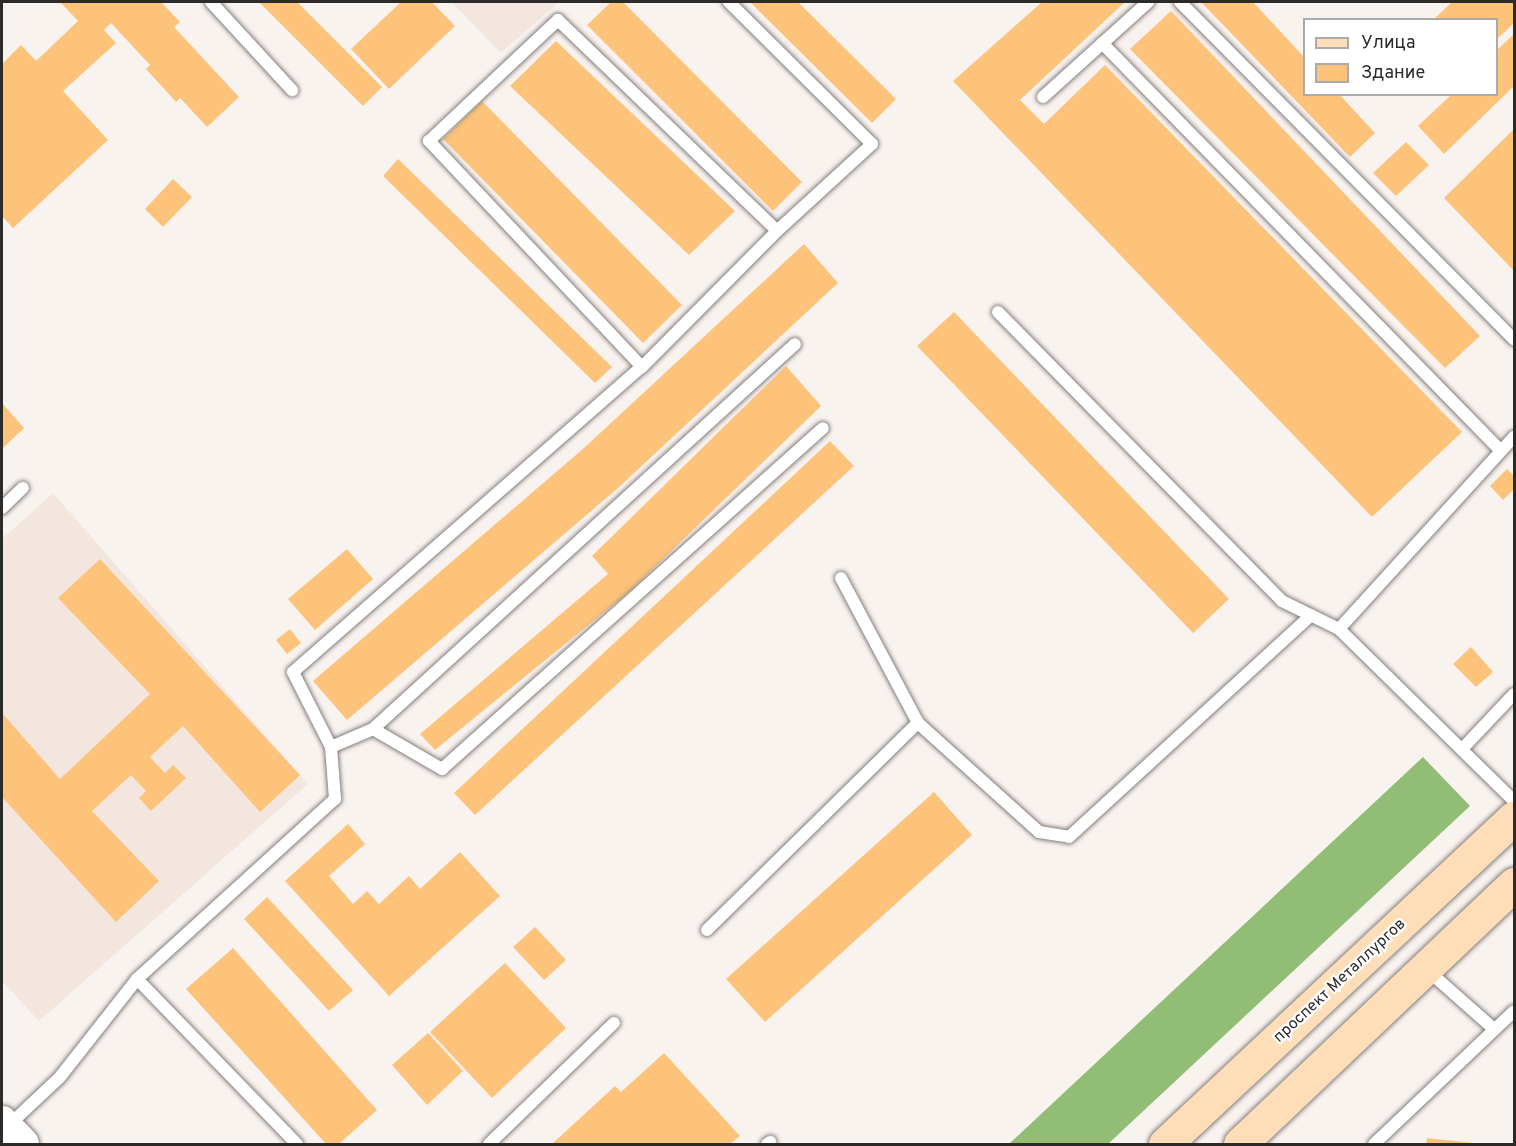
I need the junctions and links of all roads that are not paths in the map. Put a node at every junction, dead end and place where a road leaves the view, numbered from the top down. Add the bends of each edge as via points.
1 (211, 2) edge
2 (729, 2) edge
3 (1148, 2) edge
4 (1180, 2) edge
5 (1102, 43) junction
6 (292, 90) dead end
7 (1042, 97) dead end
8 (777, 231) junction
9 (998, 312) dead end
10 (1515, 340) edge
11 (795, 344) dead end
12 (642, 367) junction
13 (822, 428) dead end
14 (1515, 437) edge
15 (1500, 450) junction
16 (23, 488) dead end
17 (2, 508) edge
18 (841, 578) dead end
19 (1311, 615) junction
20 (1339, 629) junction
21 (1515, 694) edge
22 (918, 723) junction
23 (373, 729) junction
24 (331, 747) junction
25 (1463, 748) junction
26 (1515, 801) edge
27 (1515, 817) edge
28 (1515, 884) edge
29 (707, 930) dead end
30 (1425, 968) junction
31 (137, 979) junction
32 (1515, 1011) edge
33 (614, 1023) dead end
34 (1494, 1029) junction
35 (10, 1131) edge
36 (297, 1144) edge
37 (489, 1144) edge
38 (1165, 1144) edge
39 (1240, 1144) edge
40 (1374, 1144) edge

1 - 6 lane
2 - 8 lane via 872,144
3 - 5 lane
4 - 10 lane
5 - 7 lane
5 - 15 lane
8 - 12 lane
8 - 12 lane via 558,20 429,141
9 - 19 lane via 1282,601
11 - 23 lane
12 - 24 lane via 293,672
13 - 23 lane via 442,769
14 - 15 lane
15 - 20 lane
16 - 17 lane
18 - 22 lane
19 - 20 lane
19 - 22 lane via 1069,837 1039,832
20 - 25 lane
21 - 25 lane
22 - 29 lane
23 - 24 lane
24 - 31 lane via 335,799
25 - 26 lane
27 - 38 main road, проспект Металлургов
28 - 30 main road
30 - 34 lane
30 - 39 main road
31 - 35 lane via 60,1077
31 - 36 lane
32 - 34 lane
33 - 37 lane
34 - 40 lane

